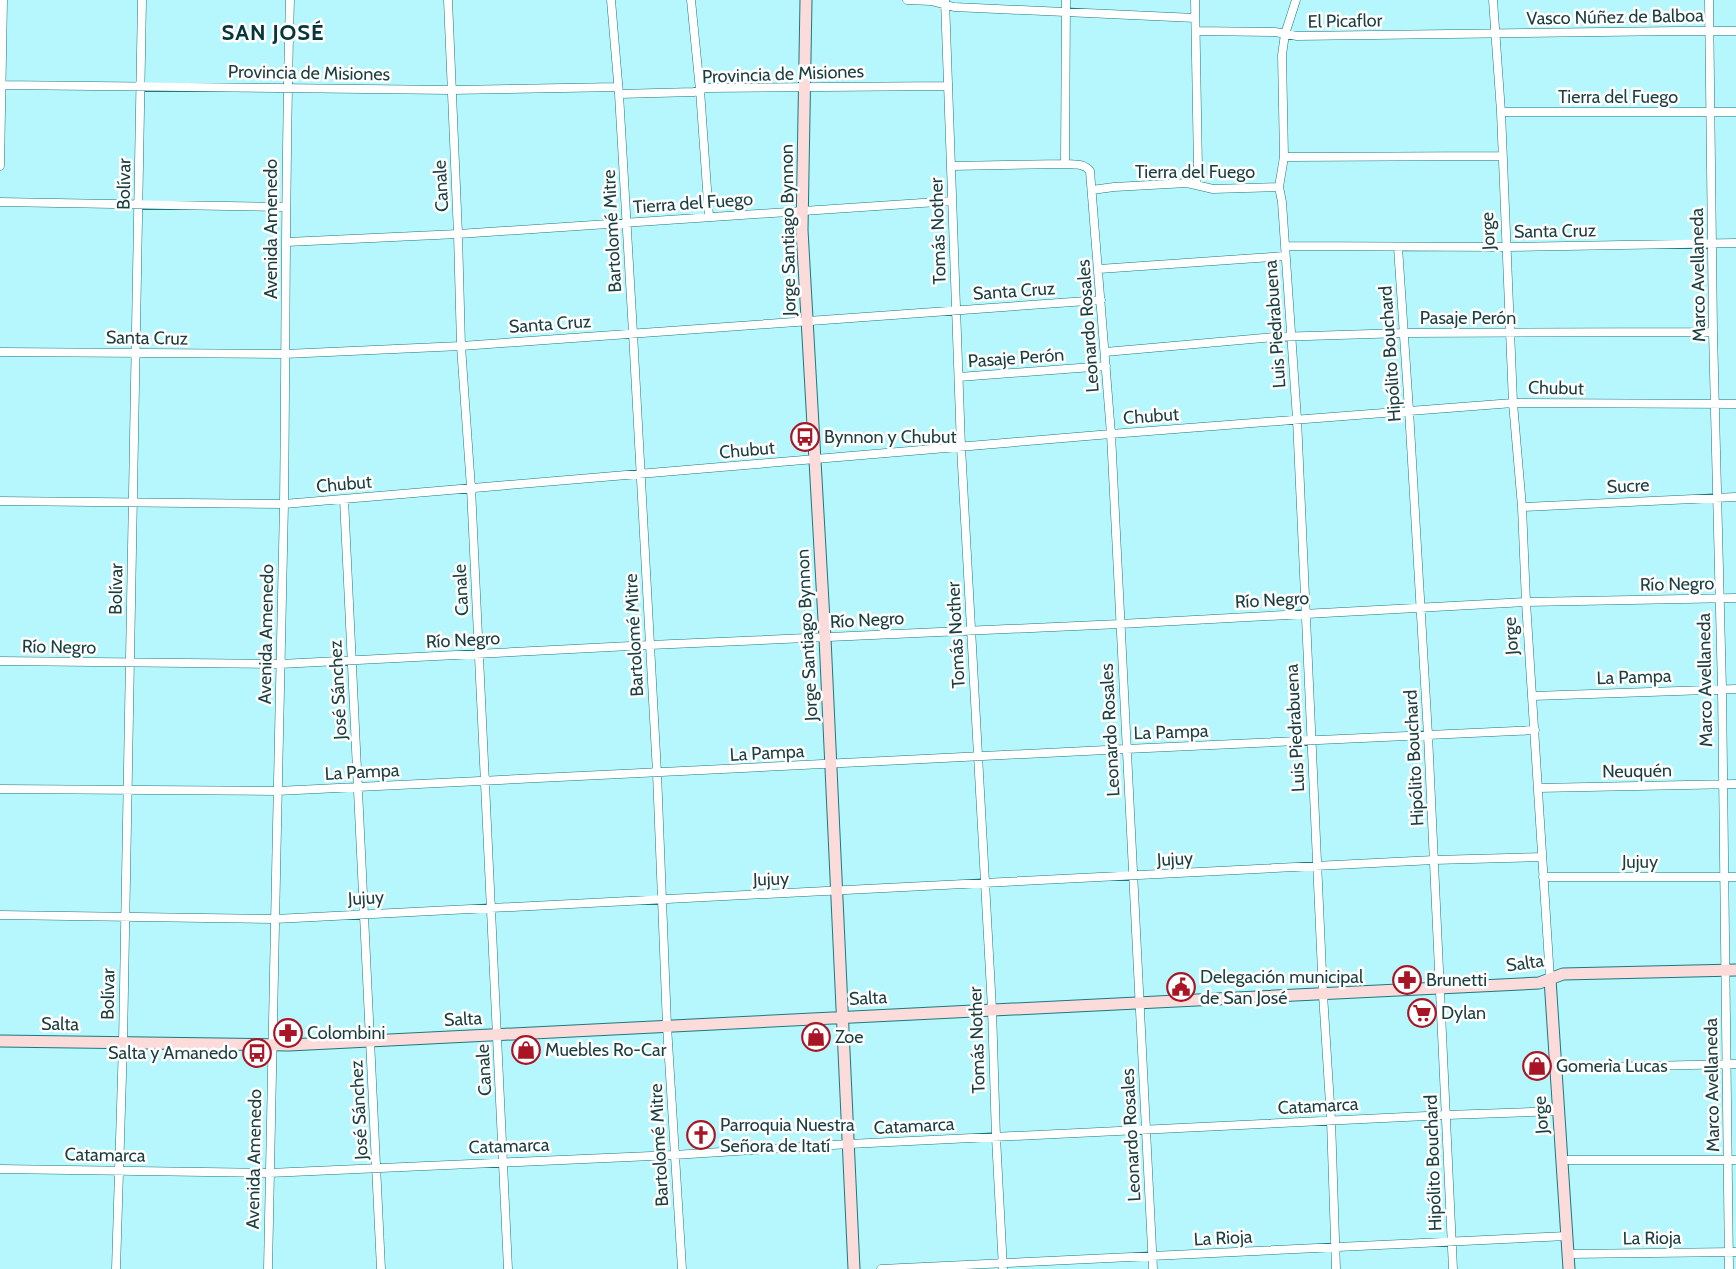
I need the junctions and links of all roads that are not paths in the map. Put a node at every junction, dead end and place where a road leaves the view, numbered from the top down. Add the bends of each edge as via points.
1 (3, 0) edge
2 (142, 0) edge
3 (290, 0) edge
4 (448, 0) edge
5 (611, 0) edge
6 (691, 0) edge
7 (806, 0) edge
8 (907, 0) edge
9 (1066, 0) edge
10 (1195, 0) edge
11 (1296, 0) edge
12 (1493, 0) edge
13 (1709, 0) edge
14 (945, 2) edge
15 (1066, 11) junction
16 (1195, 18) junction
17 (1196, 31) junction
18 (1709, 31) junction
19 (1736, 31) edge
20 (1494, 33) junction
21 (1285, 34) junction
22 (1, 85) edge
23 (140, 86) junction
24 (948, 86) junction
25 (287, 87) junction
26 (805, 87) junction
27 (452, 90) junction
28 (700, 90) junction
29 (618, 91) junction
30 (1500, 112) junction
31 (1711, 112) junction
32 (1736, 112) edge
33 (1502, 156) junction
34 (1284, 157) junction
35 (1065, 164) junction
36 (0, 166) edge
37 (952, 166) junction
38 (1196, 184) junction
39 (1279, 187) junction
40 (1092, 190) junction
41 (952, 201) junction
42 (0, 202) edge
43 (138, 204) junction
44 (286, 207) junction
45 (802, 210) junction
46 (708, 217) junction
47 (627, 222) junction
48 (458, 234) junction
49 (287, 242) junction
50 (1712, 243) junction
51 (1736, 243) edge
52 (1285, 246) junction
53 (1398, 247) junction
54 (1506, 247) junction
55 (1286, 256) junction
56 (1099, 269) junction
57 (1101, 300) junction
58 (956, 311) junction
59 (807, 322) junction
60 (633, 332) junction
61 (1510, 332) junction
62 (1713, 332) junction
63 (1404, 333) junction
64 (1290, 337) junction
65 (461, 346) junction
66 (0, 352) edge
67 (1105, 352) junction
68 (136, 353) junction
69 (285, 354) junction
70 (1106, 366) junction
71 (959, 376) junction
72 (1513, 403) junction
73 (1736, 404) edge
74 (1716, 405) junction
75 (1409, 410) junction
76 (1297, 419) junction
77 (1111, 434) junction
78 (961, 447) junction
79 (815, 460) junction
80 (641, 474) junction
81 (471, 488) junction
82 (1716, 497) junction
83 (1736, 497) edge
84 (344, 499) junction
85 (0, 501) edge
86 (133, 504) junction
87 (284, 504) junction
88 (1522, 507) junction
89 (1718, 598) junction
90 (1736, 598) edge
91 (1526, 602) junction
92 (1420, 607) junction
93 (1304, 613) junction
94 (1120, 624) junction
95 (972, 630) junction
96 (825, 638) junction
97 (650, 645) junction
98 (478, 654) junction
99 (351, 660) junction
100 (0, 661) edge
101 (130, 663) junction
102 (280, 664) junction
103 (1736, 689) edge
104 (1722, 690) junction
105 (1533, 696) junction
106 (1535, 730) junction
107 (1428, 735) junction
108 (1311, 741) junction
109 (1126, 749) junction
110 (977, 757) junction
111 (830, 765) junction
112 (657, 772) junction
113 (485, 780) junction
114 (1723, 784) junction
115 (1736, 784) edge
116 (358, 787) junction
117 (1538, 788) junction
118 (0, 789) edge
119 (127, 791) junction
120 (277, 792) junction
121 (1542, 857) junction
122 (1434, 860) junction
123 (1317, 867) junction
124 (1133, 877) junction
125 (1543, 877) junction
126 (1724, 877) junction
127 (1736, 877) edge
128 (985, 883) junction
129 (836, 891) junction
130 (663, 898) junction
131 (491, 907) junction
132 (0, 914) edge
133 (364, 914) junction
134 (124, 916) junction
135 (275, 919) junction
136 (1731, 971) edge
137 (1550, 978) junction
138 (1439, 988) junction
139 (1323, 994) junction
140 (1140, 1003) junction
141 (992, 1009) junction
142 (843, 1017) junction
143 (667, 1026) junction
144 (497, 1034) junction
145 (0, 1041) edge
146 (370, 1041) junction
147 (122, 1043) junction
148 (271, 1046) junction
149 (1726, 1064) junction
150 (1736, 1064) edge
151 (1555, 1068) junction
152 (1559, 1110) junction
153 (1446, 1114) junction
154 (1331, 1120) junction
155 (1145, 1130) junction
156 (996, 1137) junction
157 (849, 1144) junction
158 (674, 1155) junction
159 (1561, 1160) junction
160 (1732, 1160) edge
161 (503, 1161) junction
162 (377, 1168) junction
163 (0, 1169) edge
164 (120, 1170) junction
165 (269, 1173) junction
166 (1567, 1236) junction
167 (1452, 1242) junction
168 (1335, 1248) junction
169 (1732, 1252) edge
170 (1568, 1254) junction
171 (1152, 1257) junction
172 (1003, 1266) edge
173 (116, 1269) edge
174 (268, 1269) edge
175 (381, 1269) edge
176 (508, 1269) edge
177 (682, 1269) edge
178 (854, 1269) edge
179 (881, 1269) edge
180 (1152, 1269) edge
181 (1336, 1269) edge
182 (1453, 1269) edge
183 (1569, 1269) edge
184 (1729, 1269) edge

1 - 22 street
2 - 23 street, Bolívar
3 - 25 street, Avenida Amenedo
4 - 27 street, Canale
5 - 29 street, Bartolomé Mitre
6 - 28 street
7 - 26 street, Jorge Santiago Bynnon
8 - 14 street
9 - 15 street
10 - 16 street
11 - 21 street
12 - 20 street, Jorge
13 - 18 street, Marco Avellaneda
14 - 15 street via 954,7
14 - 24 street, Tomás Nother
15 - 16 street
15 - 35 street
16 - 17 street
17 - 21 street, El Picaflor
17 - 38 street
18 - 19 street, Vasco Núñez de Balboa
18 - 20 street, Vasco Núñez de Balboa
18 - 31 street, Marco Avellaneda
20 - 21 street, El Picaflor
20 - 30 street, Jorge
21 - 34 street via 1282,55
22 - 23 street, Provincia de Misiones
22 - 36 street
23 - 25 street, Provincia de Misiones
23 - 43 street, Bolívar
24 - 26 street, Provincia de Misiones
24 - 37 street, Tomás Nother
25 - 27 street, Provincia de Misiones
25 - 44 street, Avenida Amenedo
26 - 28 street, Provincia de Misiones
26 - 45 street, Jorge Santiago Bynnon
27 - 29 street, Provincia de Misiones
27 - 48 street, Canale
28 - 29 street, Provincia de Misiones
28 - 46 street
29 - 47 street, Bartolomé Mitre
30 - 31 street, Tierra del Fuego
30 - 33 street, Jorge
31 - 32 street, Tierra del Fuego
31 - 50 street, Marco Avellaneda
33 - 34 street
33 - 54 street, Jorge
34 - 39 street
35 - 37 street
35 - 40 street via 1087,166
37 - 41 street, Tomás Nother
38 - 39 street, Tierra del Fuego via 1213,189
38 - 40 street, Tierra del Fuego
39 - 52 street, Luis Piedrabuena
40 - 56 street, Leonardo Rosales
41 - 45 street, Tierra del Fuego
41 - 58 street, Tomás Nother
42 - 43 street
43 - 44 street
43 - 68 street, Bolívar
44 - 49 street, Avenida Amenedo
45 - 46 street, Tierra del Fuego
45 - 59 street, Jorge Santiago Bynnon
46 - 47 street, Tierra del Fuego
47 - 48 street, Tierra del Fuego
47 - 60 street, Bartolomé Mitre
48 - 49 street, Tierra del Fuego
48 - 65 street, Canale
49 - 69 street, Avenida Amenedo
50 - 51 street, Santa Cruz
50 - 54 street, Santa Cruz
50 - 62 street, Marco Avellaneda
52 - 53 street, Santa Cruz
52 - 55 street, Luis Piedrabuena
53 - 54 street, Santa Cruz
53 - 63 street, Hipólito Bouchard
54 - 61 street, Jorge
55 - 56 street
55 - 64 street, Luis Piedrabuena
56 - 57 street, Leonardo Rosales
57 - 58 street, Santa Cruz
57 - 67 street, Leonardo Rosales
58 - 59 street, Santa Cruz
58 - 71 street, Tomás Nother
59 - 60 street, Santa Cruz
59 - 79 street, Jorge Santiago Bynnon
60 - 65 street, Santa Cruz
60 - 80 street, Bartolomé Mitre
61 - 62 street, Pasaje Perón
61 - 63 street, Pasaje Perón
61 - 72 street, Jorge
62 - 74 street, Marco Avellaneda
63 - 64 street, Pasaje Perón
63 - 75 street, Hipólito Bouchard
64 - 67 street, Pasaje Perón
64 - 76 street, Luis Piedrabuena
65 - 69 street, Santa Cruz
65 - 81 street, Canale
66 - 68 street, Santa Cruz
67 - 70 street, Leonardo Rosales
68 - 69 street, Santa Cruz
68 - 86 street, Bolívar
69 - 87 street, Avenida Amenedo
70 - 71 street, Pasaje Perón
70 - 77 street, Leonardo Rosales
71 - 78 street, Tomás Nother
72 - 74 street, Chubut
72 - 75 street, Chubut
72 - 88 street, Jorge
73 - 74 street, Chubut
74 - 82 street, Marco Avellaneda
75 - 76 street, Chubut
75 - 92 street, Hipólito Bouchard
76 - 77 street, Chubut
76 - 93 street, Luis Piedrabuena
77 - 78 street, Chubut
77 - 94 street, Leonardo Rosales
78 - 79 street, Chubut
78 - 95 street, Tomás Nother
79 - 80 street, Chubut
79 - 96 street, Jorge Santiago Bynnon
80 - 81 street, Chubut
80 - 97 street, Bartolomé Mitre
81 - 84 street, Chubut
81 - 98 street, Canale
82 - 83 street, Sucre
82 - 88 street, Sucre
82 - 89 street, Marco Avellaneda
84 - 87 street, Chubut
84 - 99 street, José Sánchez
85 - 86 street, Chubut
86 - 87 street, Chubut
86 - 101 street, Bolívar
87 - 102 street, Avenida Amenedo
88 - 91 street, Jorge
89 - 90 street, Río Negro
89 - 91 street, Río Negro
89 - 104 street, Marco Avellaneda
91 - 92 street, Río Negro
91 - 105 street, Jorge
92 - 93 street, Río Negro
92 - 107 street, Hipólito Bouchard
93 - 94 street, Río Negro
93 - 108 street, Luis Piedrabuena
94 - 95 street, Río Negro
94 - 109 street, Leonardo Rosales
95 - 96 street, Río Negro
95 - 110 street, Tomás Nother
96 - 97 street, Río Negro
96 - 111 street, Jorge Santiago Bynnon
97 - 98 street, Río Negro
97 - 112 street, Bartolomé Mitre
98 - 99 street, Río Negro
98 - 113 street, Canale
99 - 102 street, Río Negro
99 - 116 street, José Sánchez
100 - 101 street, Río Negro
101 - 102 street, Río Negro
101 - 119 street, Bolívar
102 - 120 street, Avenida Amenedo
103 - 104 street, La Pampa
104 - 105 street, La Pampa
104 - 114 street, Marco Avellaneda
105 - 106 street, Jorge
106 - 107 street, La Pampa
106 - 117 street, Jorge
107 - 108 street, La Pampa
107 - 122 street, Hipólito Bouchard
108 - 109 street, La Pampa
108 - 123 street, Luis Piedrabuena
109 - 110 street, La Pampa
109 - 124 street, Leonardo Rosales
110 - 111 street, La Pampa
110 - 128 street, Tomás Nother
111 - 112 street, La Pampa
111 - 129 street, Jorge Santiago Bynnon
112 - 113 street, La Pampa
112 - 130 street, Bartolomé Mitre
113 - 116 street, La Pampa
113 - 131 street, Canale
114 - 115 street, Neuquén
114 - 117 street, Neuquén
114 - 126 street, Marco Avellaneda
116 - 120 street, La Pampa
116 - 133 street, José Sánchez
117 - 121 street, Jorge
118 - 119 street, La Pampa
119 - 120 street, La Pampa
119 - 134 street, Bolívar
120 - 135 street, Avenida Amenedo
121 - 122 street, Jujuy
121 - 125 street, Jorge
122 - 123 street, Jujuy
122 - 138 street, Hipólito Bouchard
123 - 124 street, Jujuy
123 - 139 street, Luis Piedrabuena
124 - 128 street, Jujuy
124 - 140 street, Leonardo Rosales
125 - 126 street, Jujuy
125 - 137 street, Jorge
126 - 127 street, Jujuy
126 - 136 street, Marco Avellaneda
128 - 129 street, Jujuy
128 - 141 street, Tomás Nother
129 - 130 street, Jujuy
129 - 142 street, Jorge Santiago Bynnon
130 - 131 street, Jujuy
130 - 143 street, Bartolomé Mitre
131 - 133 street, Jujuy
131 - 144 street, Canale
132 - 134 street, Jujuy
133 - 135 street, Jujuy
133 - 146 street, José Sánchez
134 - 135 street, Jujuy
134 - 147 street, Bolívar
135 - 148 street, Avenida Amenedo
136 - 137 street, Salta via 1563,974
136 - 149 street, Marco Avellaneda
137 - 138 street, Salta via 1539,983
137 - 151 street, Jorge
138 - 139 street, Salta
138 - 153 street, Hipólito Bouchard
139 - 140 street, Salta
139 - 154 street, Luis Piedrabuena
140 - 141 street, Salta
140 - 155 street, Leonardo Rosales
141 - 142 street, Salta
141 - 156 street, Tomás Nother
142 - 143 street, Salta
142 - 157 street, Jorge Santiago Bynnon
143 - 144 street, Salta
143 - 158 street, Bartolomé Mitre
144 - 146 street, Salta
144 - 161 street, Canale
145 - 147 street, Salta
146 - 148 street, Salta
146 - 162 street, José Sánchez
147 - 148 street, Salta
147 - 164 street, Bolívar
148 - 165 street, Avenida Amenedo
149 - 150 street
149 - 151 street
149 - 160 street, Marco Avellaneda
151 - 152 street, Jorge
152 - 153 street, Catamarca
152 - 159 street, Jorge
153 - 154 street, Catamarca
153 - 167 street, Hipólito Bouchard
154 - 155 street, Catamarca
154 - 168 street, Luis Piedrabuena
155 - 156 street, Catamarca
155 - 171 street, Leonardo Rosales
156 - 157 street, Catamarca
156 - 172 street, Tomás Nother
157 - 158 street, Catamarca
157 - 178 street, Jorge Santiago Bynnon
158 - 161 street, Catamarca
158 - 177 street, Bartolomé Mitre
159 - 160 street
159 - 166 street, Jorge
160 - 169 street, Marco Avellaneda
161 - 162 street, Catamarca
161 - 176 street, Canale
162 - 165 street, Catamarca
162 - 175 street, José Sánchez
163 - 164 street, Catamarca
164 - 165 street, Catamarca
164 - 173 street, Bolívar
165 - 174 street, Avenida Amenedo
166 - 167 street, La Rioja
166 - 170 street, Jorge
167 - 168 street, La Rioja
167 - 182 street, Hipólito Bouchard
168 - 171 street, La Rioja
168 - 181 street, Luis Piedrabuena
169 - 170 street, La Rioja
169 - 184 street, Marco Avellaneda
170 - 183 street, Jorge
171 - 172 street, La Rioja
171 - 180 street, Leonardo Rosales
172 - 179 street, La Rioja

